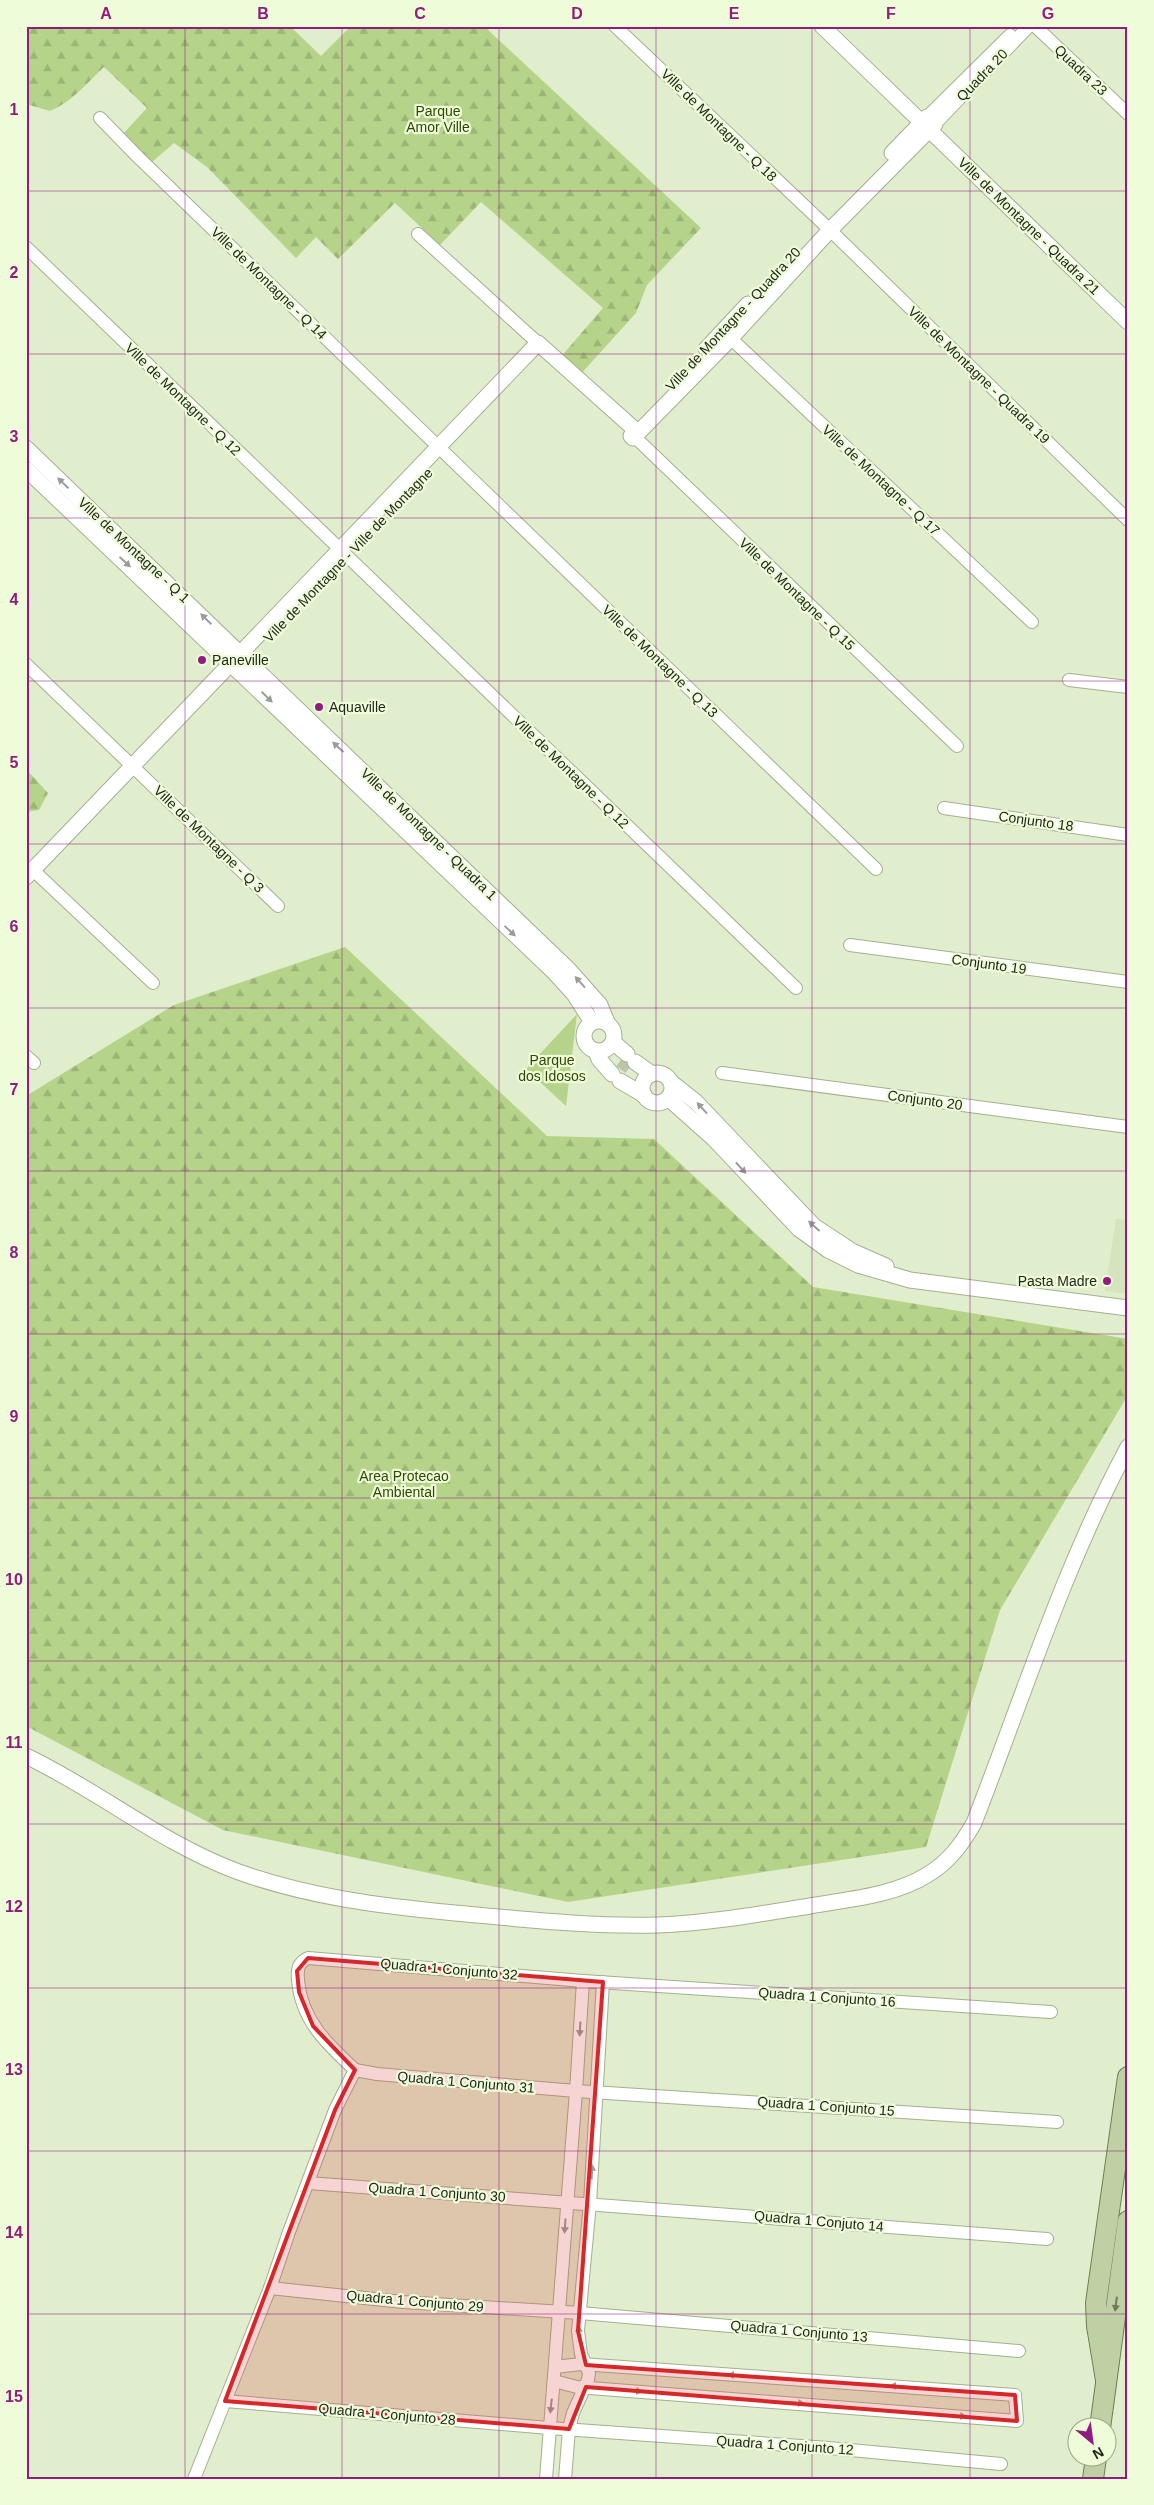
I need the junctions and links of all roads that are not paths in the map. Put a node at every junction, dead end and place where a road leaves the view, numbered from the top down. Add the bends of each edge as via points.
1 (614, 26) edge
2 (822, 26) edge
3 (833, 26) edge
4 (1018, 26) edge
5 (1030, 26) edge
6 (1035, 26) edge
7 (1128, 114) edge
8 (100, 118) dead end
9 (929, 123) junction
10 (826, 227) junction
11 (418, 234) dead end
12 (26, 248) edge
13 (1128, 308) edge
14 (1128, 322) edge
15 (727, 335) junction
16 (538, 346) junction
17 (633, 434) junction
18 (26, 448) edge
19 (441, 450) junction
20 (26, 469) edge
21 (1128, 520) edge
22 (120, 536) junction
23 (109, 548) junction
24 (343, 553) junction
25 (1032, 622) dead end
26 (240, 661) junction
27 (26, 664) edge
28 (1069, 680) dead end
29 (1128, 687) edge
30 (957, 746) dead end
31 (136, 769) junction
32 (944, 808) dead end
33 (1128, 835) edge
34 (876, 869) dead end
35 (33, 874) edge
36 (26, 890) edge
37 (278, 906) dead end
38 (850, 945) dead end
39 (153, 982) dead end
40 (1128, 982) edge
41 (796, 988) dead end
42 (599, 1022) junction
43 (606, 1047) junction
44 (722, 1072) dead end
45 (650, 1076) junction
46 (670, 1091) junction
47 (644, 1095) junction
48 (1128, 1127) edge
49 (1128, 1308) edge
50 (1128, 1447) edge
51 (26, 1756) edge
52 (583, 1981) junction
53 (603, 1982) junction
54 (1051, 2012) dead end
55 (355, 2070) junction
56 (1128, 2077) edge
57 (576, 2091) junction
58 (596, 2091) junction
59 (1057, 2122) dead end
60 (308, 2183) junction
61 (567, 2202) junction
62 (590, 2203) junction
63 (1128, 2221) edge
64 (1048, 2239) dead end
65 (270, 2288) junction
66 (559, 2312) junction
67 (580, 2313) junction
68 (1019, 2351) dead end
69 (586, 2365) junction
70 (555, 2367) junction
71 (1106, 2380) junction
72 (554, 2381) junction
73 (586, 2387) junction
74 (225, 2401) junction
75 (1101, 2418) edge
76 (549, 2428) junction
77 (569, 2429) junction
78 (1000, 2464) dead end
79 (194, 2479) edge
80 (546, 2479) edge
81 (565, 2479) edge

1 - 10 street, Ville de Montagne - Q 18
2 - 9 street
3 - 9 street
4 - 9 street, Quadra 20
5 - 9 street, Quadra 20
6 - 7 street, Quadra 23
8 - 19 street, Ville de Montagne - Q 14
9 - 10 street, Ville de Montagne - Quadra 20
9 - 13 street
9 - 14 street, Ville de Montagne - Quadra 21
10 - 15 street, Ville de Montagne - Quadra 20
10 - 21 street, Ville de Montagne - Quadra 19
11 - 16 street
12 - 24 street, Ville de Montagne - Q 12
15 - 17 street, Ville de Montagne - Quadra 20
15 - 25 street, Ville de Montagne - Q 17
16 - 17 street
16 - 19 street, Ville de Montagne - Ville de Montagne
17 - 30 street, Ville de Montagne - Q 15
22 -> 18 street, Ville de Montagne - Q 1
19 - 24 street, Ville de Montagne - Ville de Montagne
19 - 34 street, Ville de Montagne - Q 13
20 - 23 street, Ville de Montagne - Q 1
22 - 23 street
26 -> 22 street, Ville de Montagne - Q 1
23 -> 26 street, Ville de Montagne - Q 1
24 - 26 street, Ville de Montagne - Ville de Montagne
24 - 41 street, Ville de Montagne - Q 12
26 - 31 street, Ville de Montagne - Ville de Montagne
26 - 42 street, Ville de Montagne - Quadra 1 via 492,904
27 - 31 street, Ville de Montagne - Q 3
28 - 29 street
31 - 35 street, Ville de Montagne - Ville de Montagne
31 - 37 street, Ville de Montagne - Q 3
32 - 33 street, Conjunto 18
35 - 36 street, Ville de Montagne - Ville de Montagne
35 - 39 street
38 - 40 street, Conjunto 19
42 - 43 street via 614,1032
42 - 43 street via 584,1031 584,1036 588,1046
43 - 45 street
43 - 47 street via 600,1059 616,1078
44 - 48 street, Conjunto 20
45 - 46 street via 666,1076
45 - 47 street via 644,1083
46 - 47 street via 658,1103
46 - 49 street via 696,1102 826,1235 884,1265 937,1282
50 - 51 street via 1068,1574 988,1787 963,1842 927,1876 875,1895 716,1921 657,1925 566,1922 378,1906 320,1895 236,1870 178,1842 82,1784
52 - 53 street, Quadra 1 Conjunto 32
52 - 55 street, Quadra 1 Conjunto 32 via 316,1957 302,1961 297,1972 303,2007 324,2041
52 -> 57 street
53 - 54 street, Quadra 1 Conjunto 16
53 - 58 street
55 - 57 street, Quadra 1 Conjunto 31
55 - 60 street via 335,2110
56 - 71 main road via 1096,2303
57 - 58 street, Quadra 1 Conjunto 31
57 - 61 street
58 - 59 street, Quadra 1 Conjunto 15
62 -> 58 street
60 - 61 street, Quadra 1 Conjunto 30
60 - 65 street
61 - 62 street, Quadra 1 Conjunto 30
61 -> 66 street
62 - 64 street, Quadra 1 Conjuto 14
62 - 67 street
63 -> 71 main road
65 - 66 street, Quadra 1 Conjunto 29 via 403,2302
65 - 74 street
66 - 67 street, Quadra 1 Conjunto 29
66 - 70 street
67 - 68 street, Quadra 1 Conjunto 13
69 -> 67 street via 579,2343
69 - 70 street
69 - 73 street
73 -> 69 street via 1017,2421 1015,2395
70 - 72 street
71 - 75 main road
72 - 73 street
72 -> 76 street
73 - 77 street
74 - 76 street, Quadra 1 Conjunto 28
74 - 79 street
76 - 77 street, Quadra 1 Conjunto 28
76 - 80 street
77 - 78 street, Quadra 1 Conjunto 12
77 - 81 street

